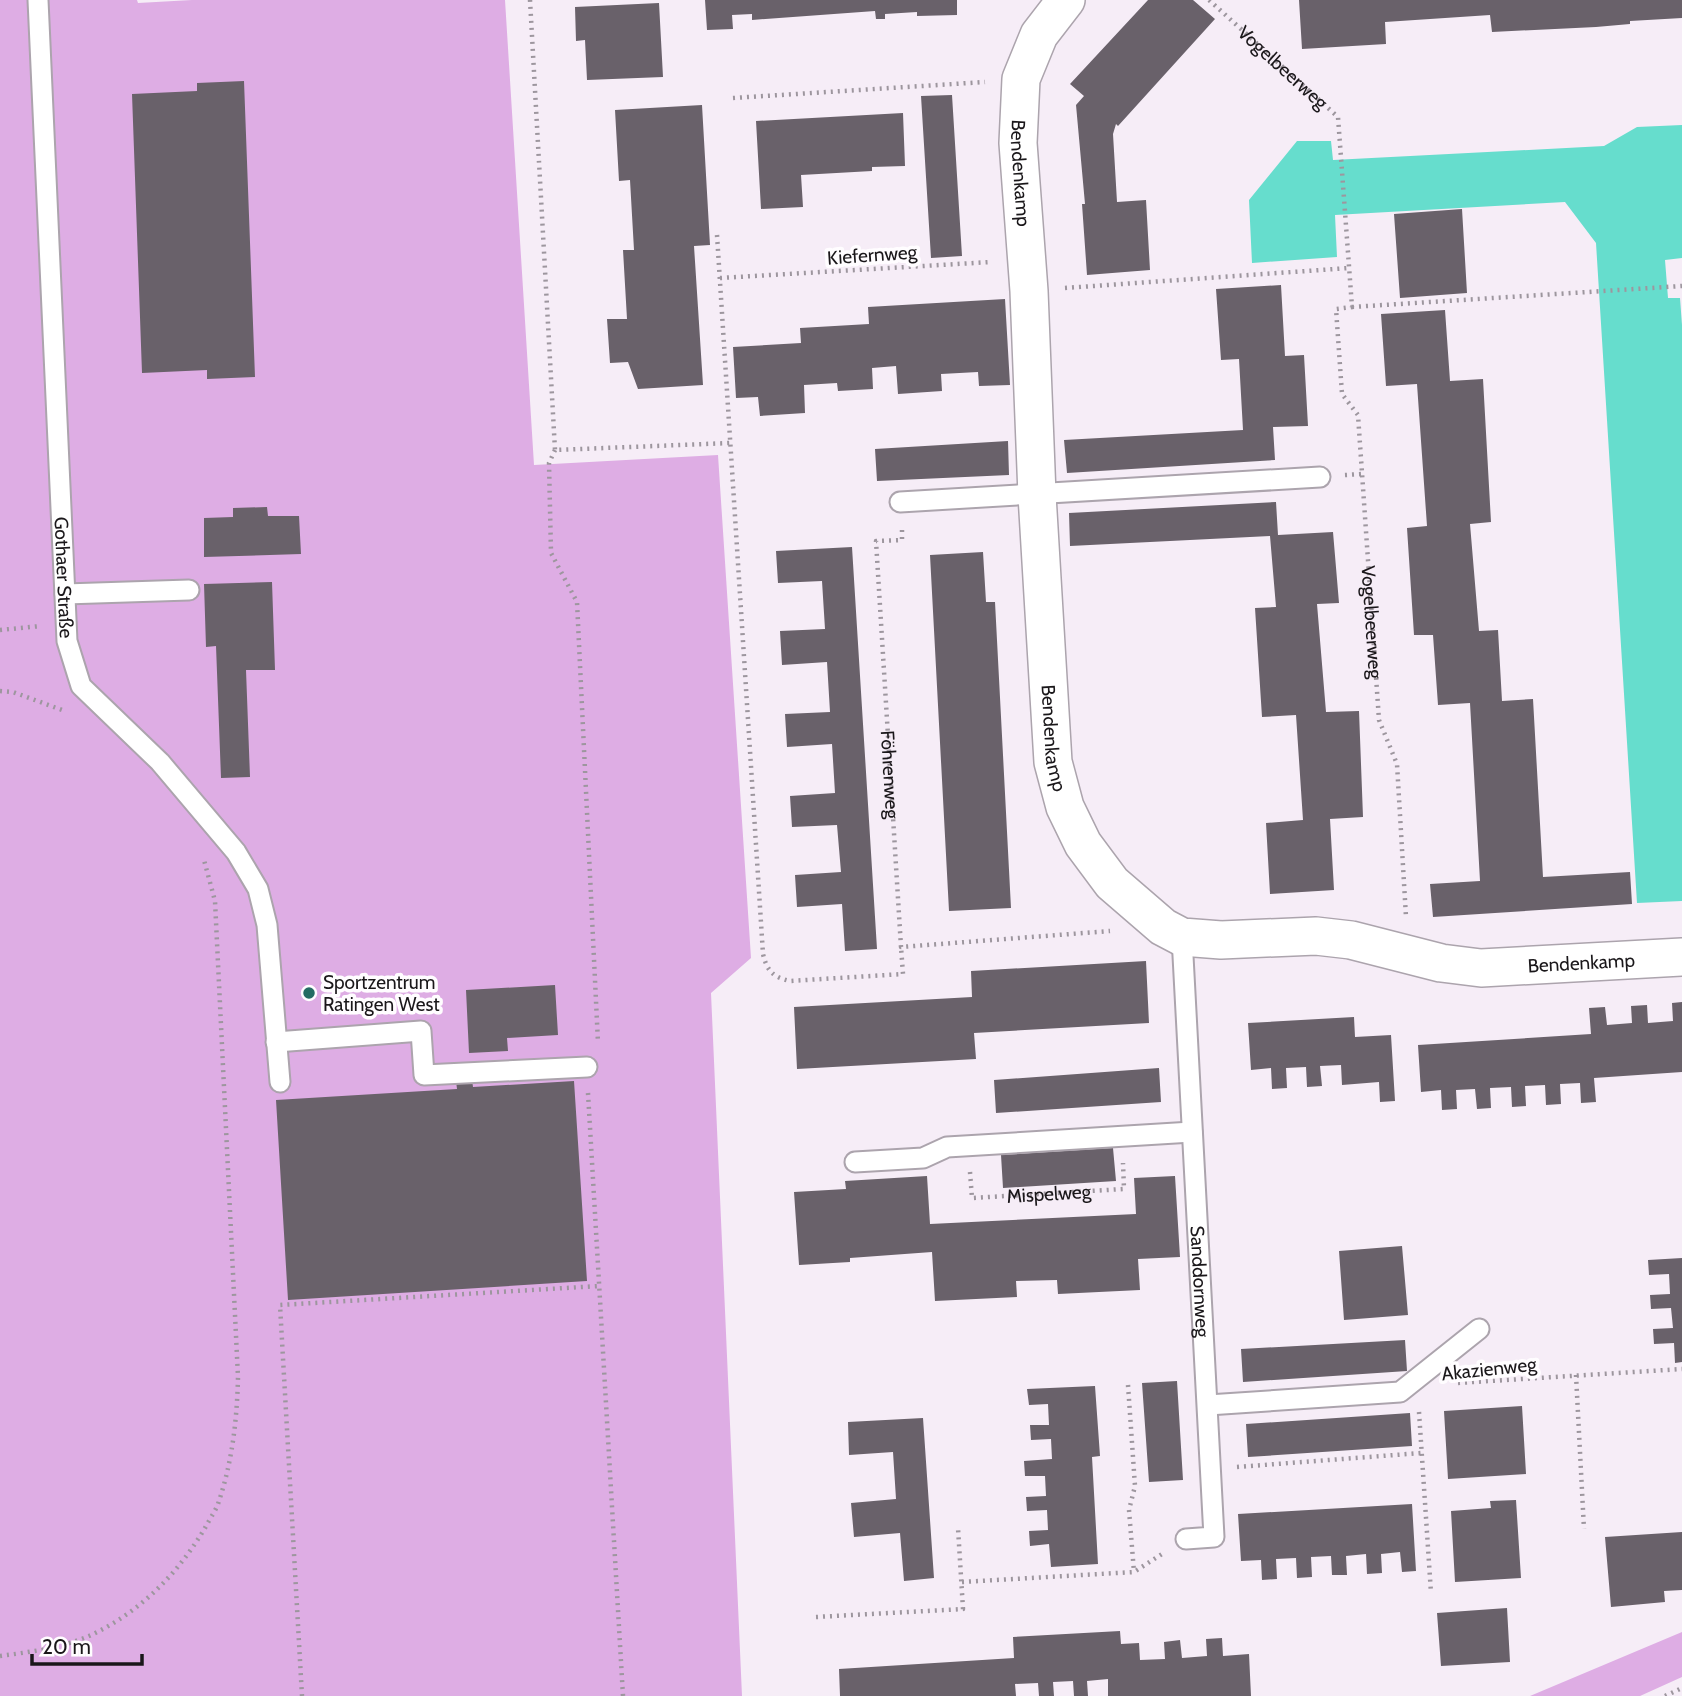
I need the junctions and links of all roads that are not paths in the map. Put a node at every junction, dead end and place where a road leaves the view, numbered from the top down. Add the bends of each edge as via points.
1 (38, 0) edge
2 (1064, 1) edge
3 (1320, 477) dead end
4 (1037, 495) junction
5 (900, 502) road end
6 (189, 590) dead end
7 (65, 594) junction
8 (1173, 932) junction
9 (1682, 957) edge
10 (276, 1042) junction
11 (587, 1067) dead end
12 (280, 1082) dead end
13 (1192, 1132) junction
14 (855, 1162) dead end
15 (1479, 1328) dead end
16 (1208, 1405) junction
17 (1186, 1539) road end

1 - 7 lane, Gothaer Straße
2 - 4 street, Bendenkamp via 1039,35 1021,79 1018,143
3 - 4 lane
4 - 5 lane
4 - 8 street, Bendenkamp via 1053,762 1065,807 1083,844 1112,883
6 - 7 lane
7 - 10 lane, Gothaer Straße via 67,641 80,686 159,762 236,852 258,889 267,925
8 - 9 street, Bendenkamp via 1221,940 1316,936 1352,940 1441,963 1481,968
8 - 13 lane, Sanddornweg
10 - 11 lane via 421,1031 424,1074
10 - 12 lane, Gothaer Straße
13 - 14 lane via 968,1145 947,1147 923,1158
13 - 16 lane, Sanddornweg
15 - 16 lane via 1400,1392
16 - 17 lane, Sanddornweg via 1214,1537

